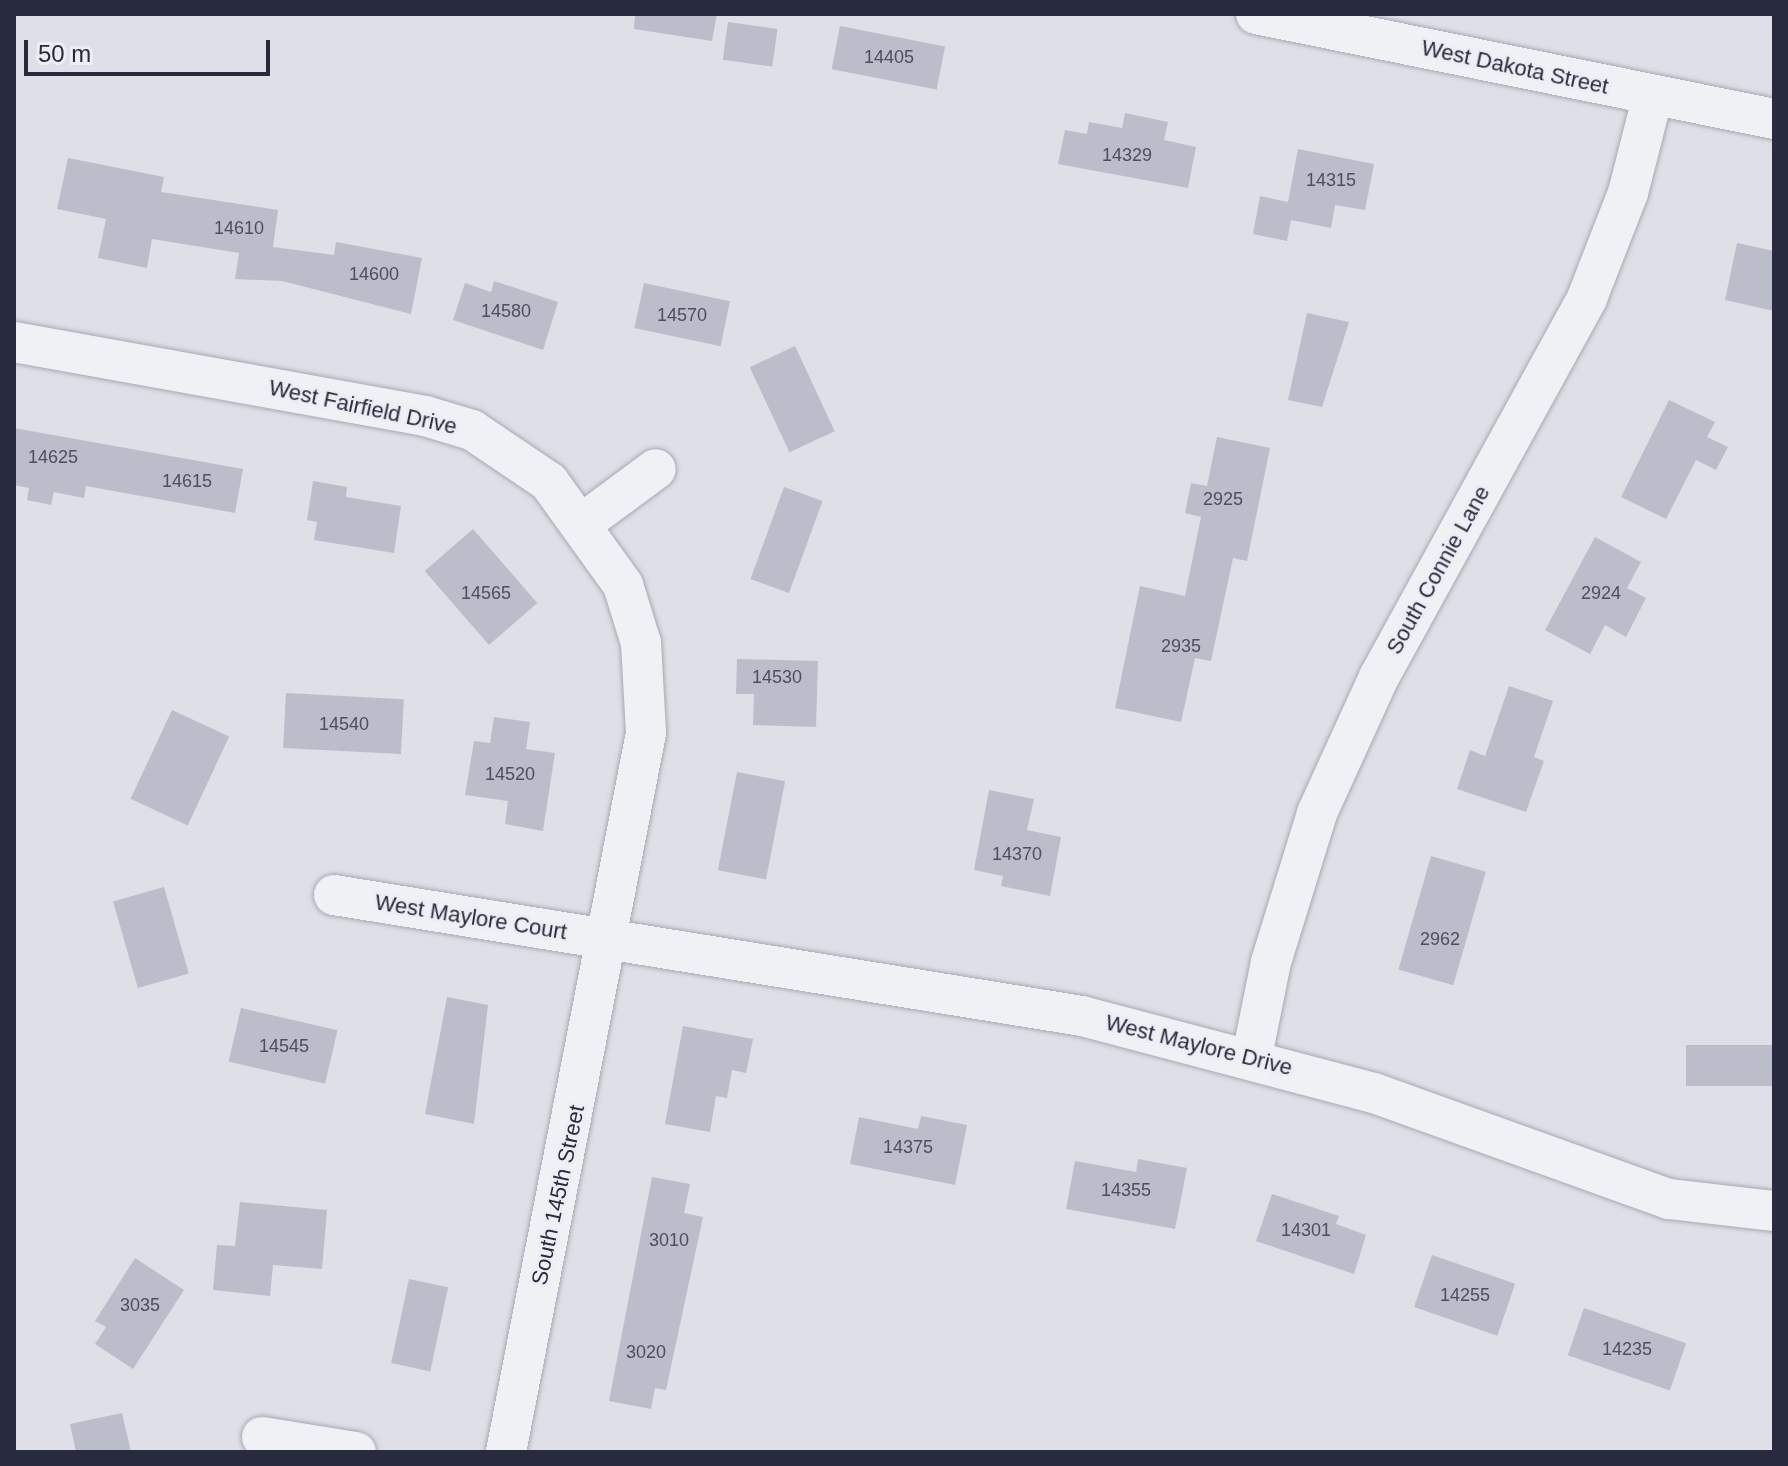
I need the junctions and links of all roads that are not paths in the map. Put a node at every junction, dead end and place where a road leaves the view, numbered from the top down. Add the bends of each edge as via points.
1 (1256, 14) edge
2 (1653, 95) junction
3 (1774, 119) edge
4 (14, 342) edge
5 (656, 469) dead end
6 (584, 522) junction
7 (334, 895) dead end
8 (609, 938) junction
9 (1252, 1056) junction
10 (1774, 1211) edge
11 (262, 1437) dead end
12 (356, 1452) edge
13 (506, 1452) edge

1 - 2 street, West Dakota Street
2 - 3 street, West Dakota Street
2 - 9 street, South Connie Lane via 1628,193 1587,298 1379,677 1317,813 1274,950
4 - 6 street, West Fairfield Drive via 437,419 508,451
5 - 6 street
6 - 8 street, West Fairfield Drive via 623,585 645,678 646,733
7 - 8 street, West Maylore Court
8 - 9 street, West Maylore Drive via 1082,1016
8 - 13 street, South 145th Street
9 - 10 street, West Maylore Drive via 1669,1199
11 - 12 street

